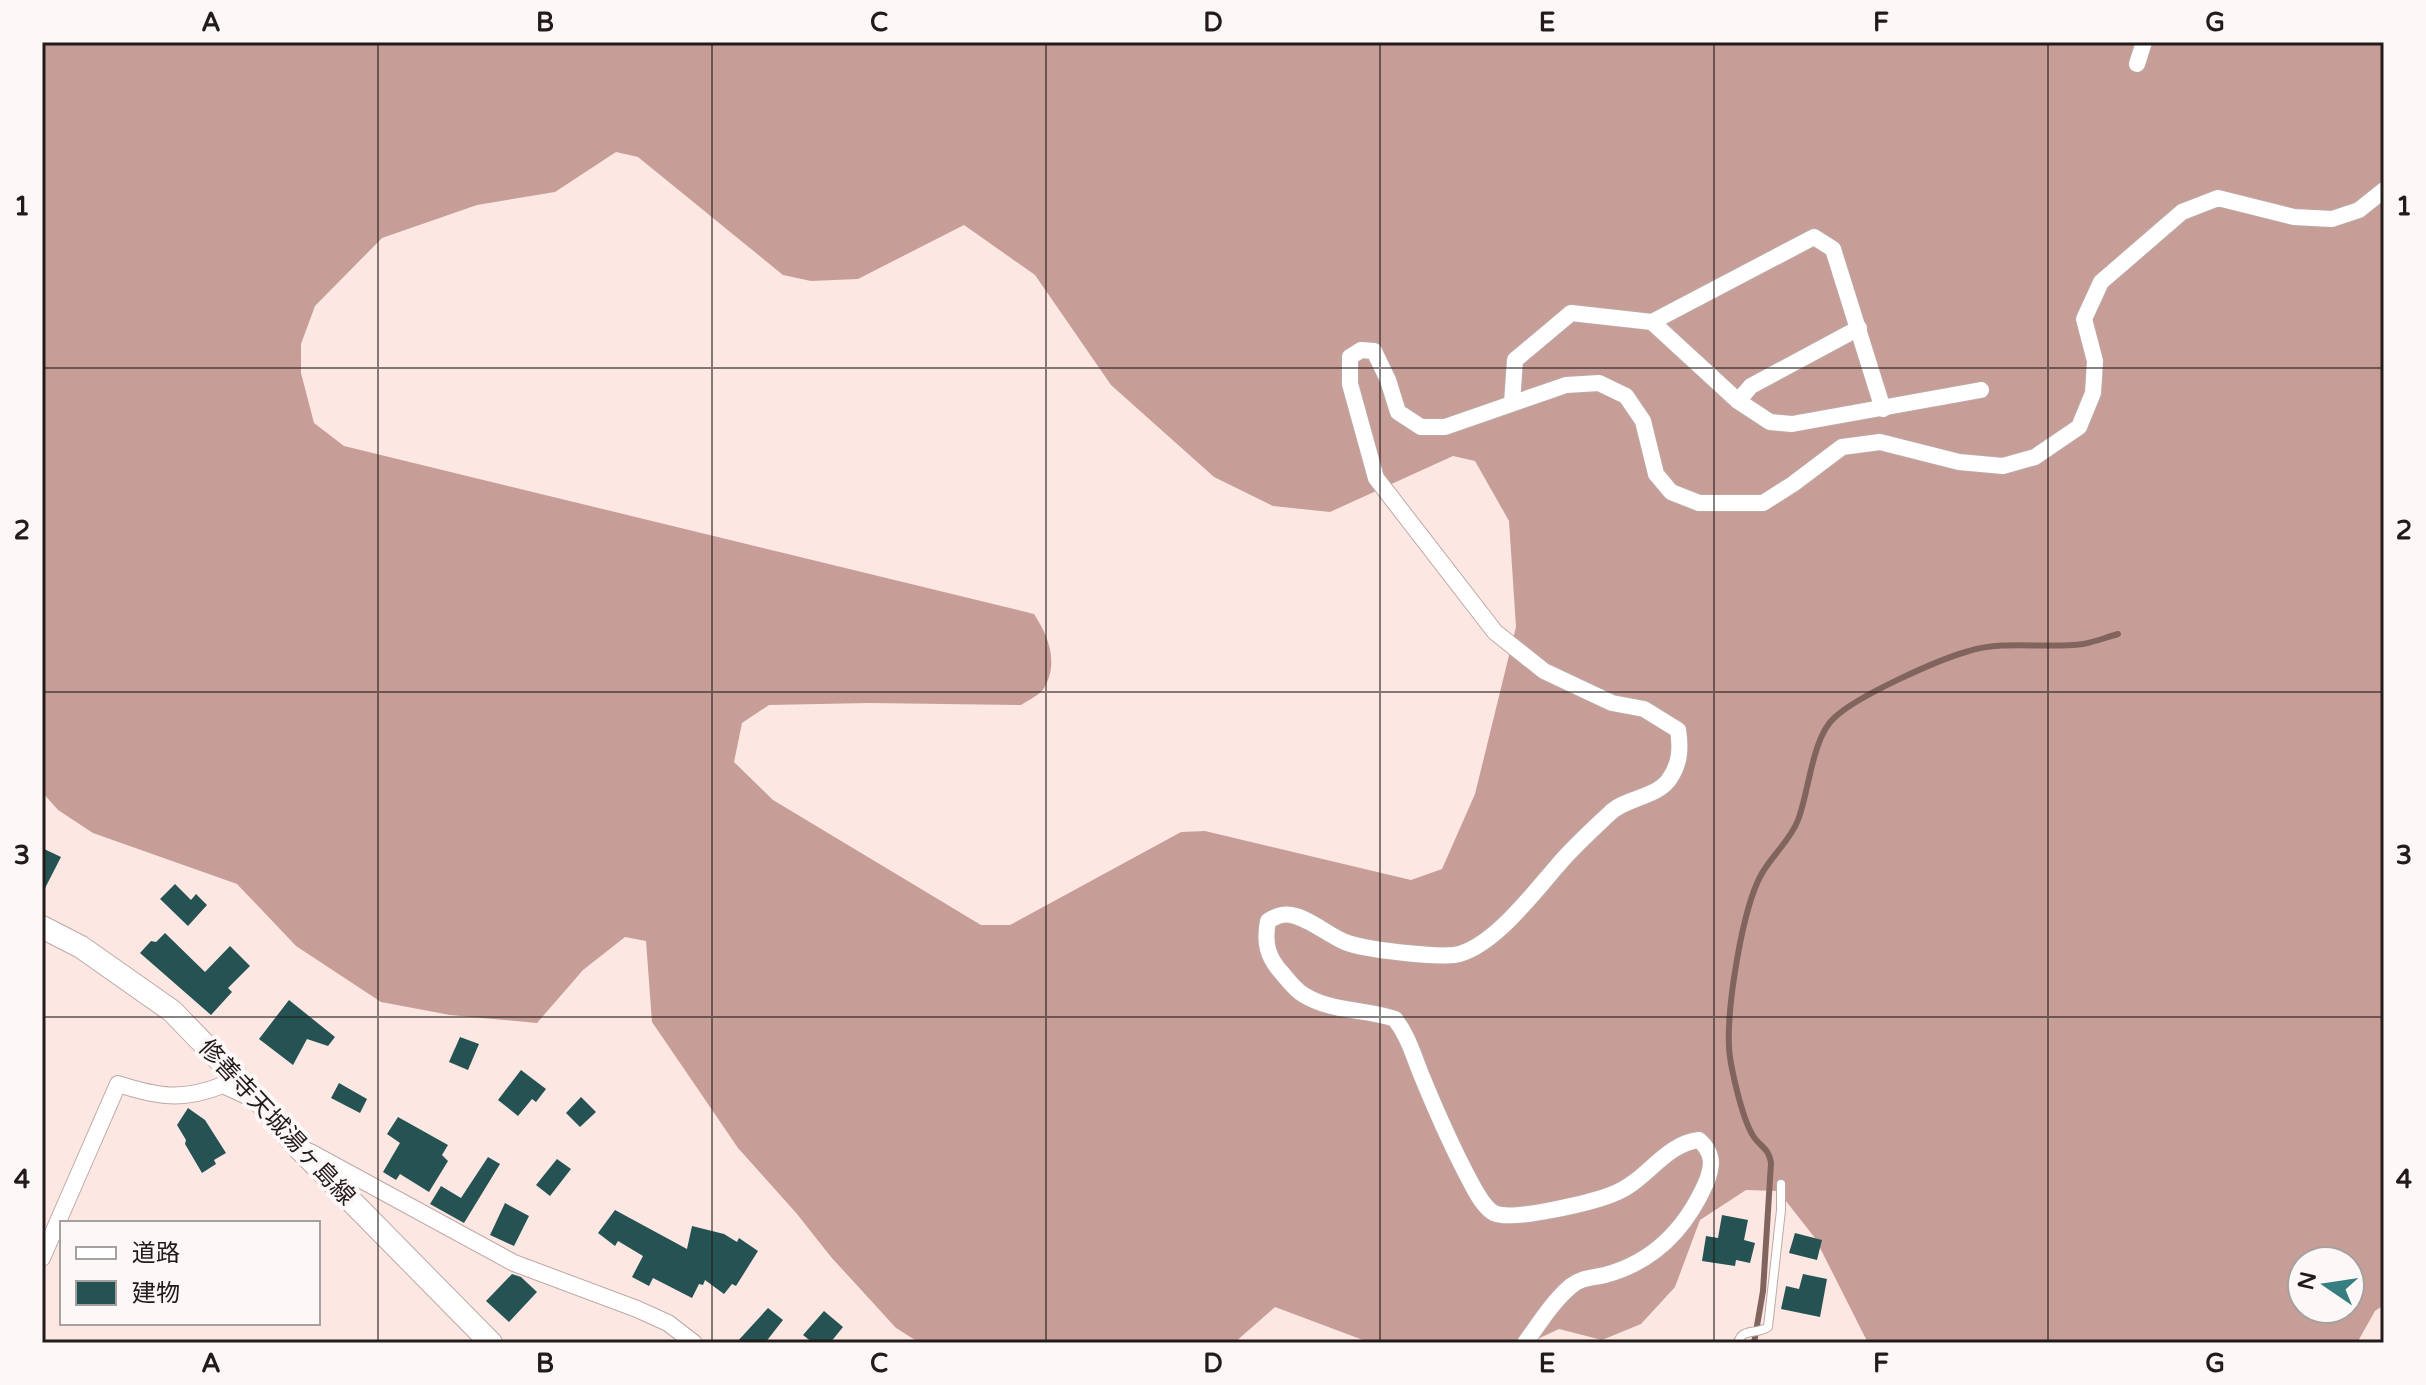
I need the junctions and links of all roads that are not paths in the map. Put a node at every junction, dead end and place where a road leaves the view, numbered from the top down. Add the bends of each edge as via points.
1 (2144, 42) edge
2 (2137, 64) dead end
3 (2384, 190) edge
4 (1652, 322) junction
5 (1859, 328) junction
6 (1981, 390) dead end
7 (1738, 401) junction
8 (1512, 403) junction
9 (1883, 409) junction
10 (42, 927) edge
11 (262, 1104) junction
12 (295, 1144) junction
13 (1781, 1184) dead end
14 (42, 1258) edge
15 (491, 1343) edge
16 (694, 1343) edge
17 (1525, 1343) edge
18 (1738, 1343) edge

1 - 2 street
3 - 8 street via 2359,210 2332,219 2294,217 2218,198 2182,212 2101,282 2084,319 2095,361 2093,393 2079,427 2035,457 2003,466 1959,462 1880,442 1842,447 1763,503 1699,503 1671,492 1656,474 1643,421 1626,396 1599,383 1566,385
4 - 5 street via 1814,237 1833,249
4 - 7 street
4 - 8 street via 1571,313 1515,360
5 - 7 street via 1751,386
5 - 9 street
6 - 9 street
7 - 9 street via 1770,422 1792,424
8 - 17 street via 1445,427 1421,427 1398,412 1374,351 1361,350 1350,357 1350,384 1376,478 1449,574 1495,632 1544,671 1612,703 1644,709 1678,730 1676,769 1665,784 1614,809 1502,927 1456,955 1347,943 1292,915 1268,921 1265,945 1274,964 1302,994 1323,1004 1395,1019 1459,1160 1492,1212 1508,1217 1535,1214 1612,1195 1636,1184 1687,1142 1699,1140 1709,1149 1712,1167 1690,1215 1660,1248 1642,1261 1573,1284
10 - 11 main road, 修善寺天城湯ヶ島線 via 81,947 172,1011
11 - 12 main road, 修善寺天城湯ヶ島線
11 - 14 street via 223,1085 176,1098 118,1084
12 - 15 main road, 修善寺天城湯ヶ島線
12 - 16 street via 514,1263 637,1309
13 - 18 lane via 1768,1327 1746,1332

